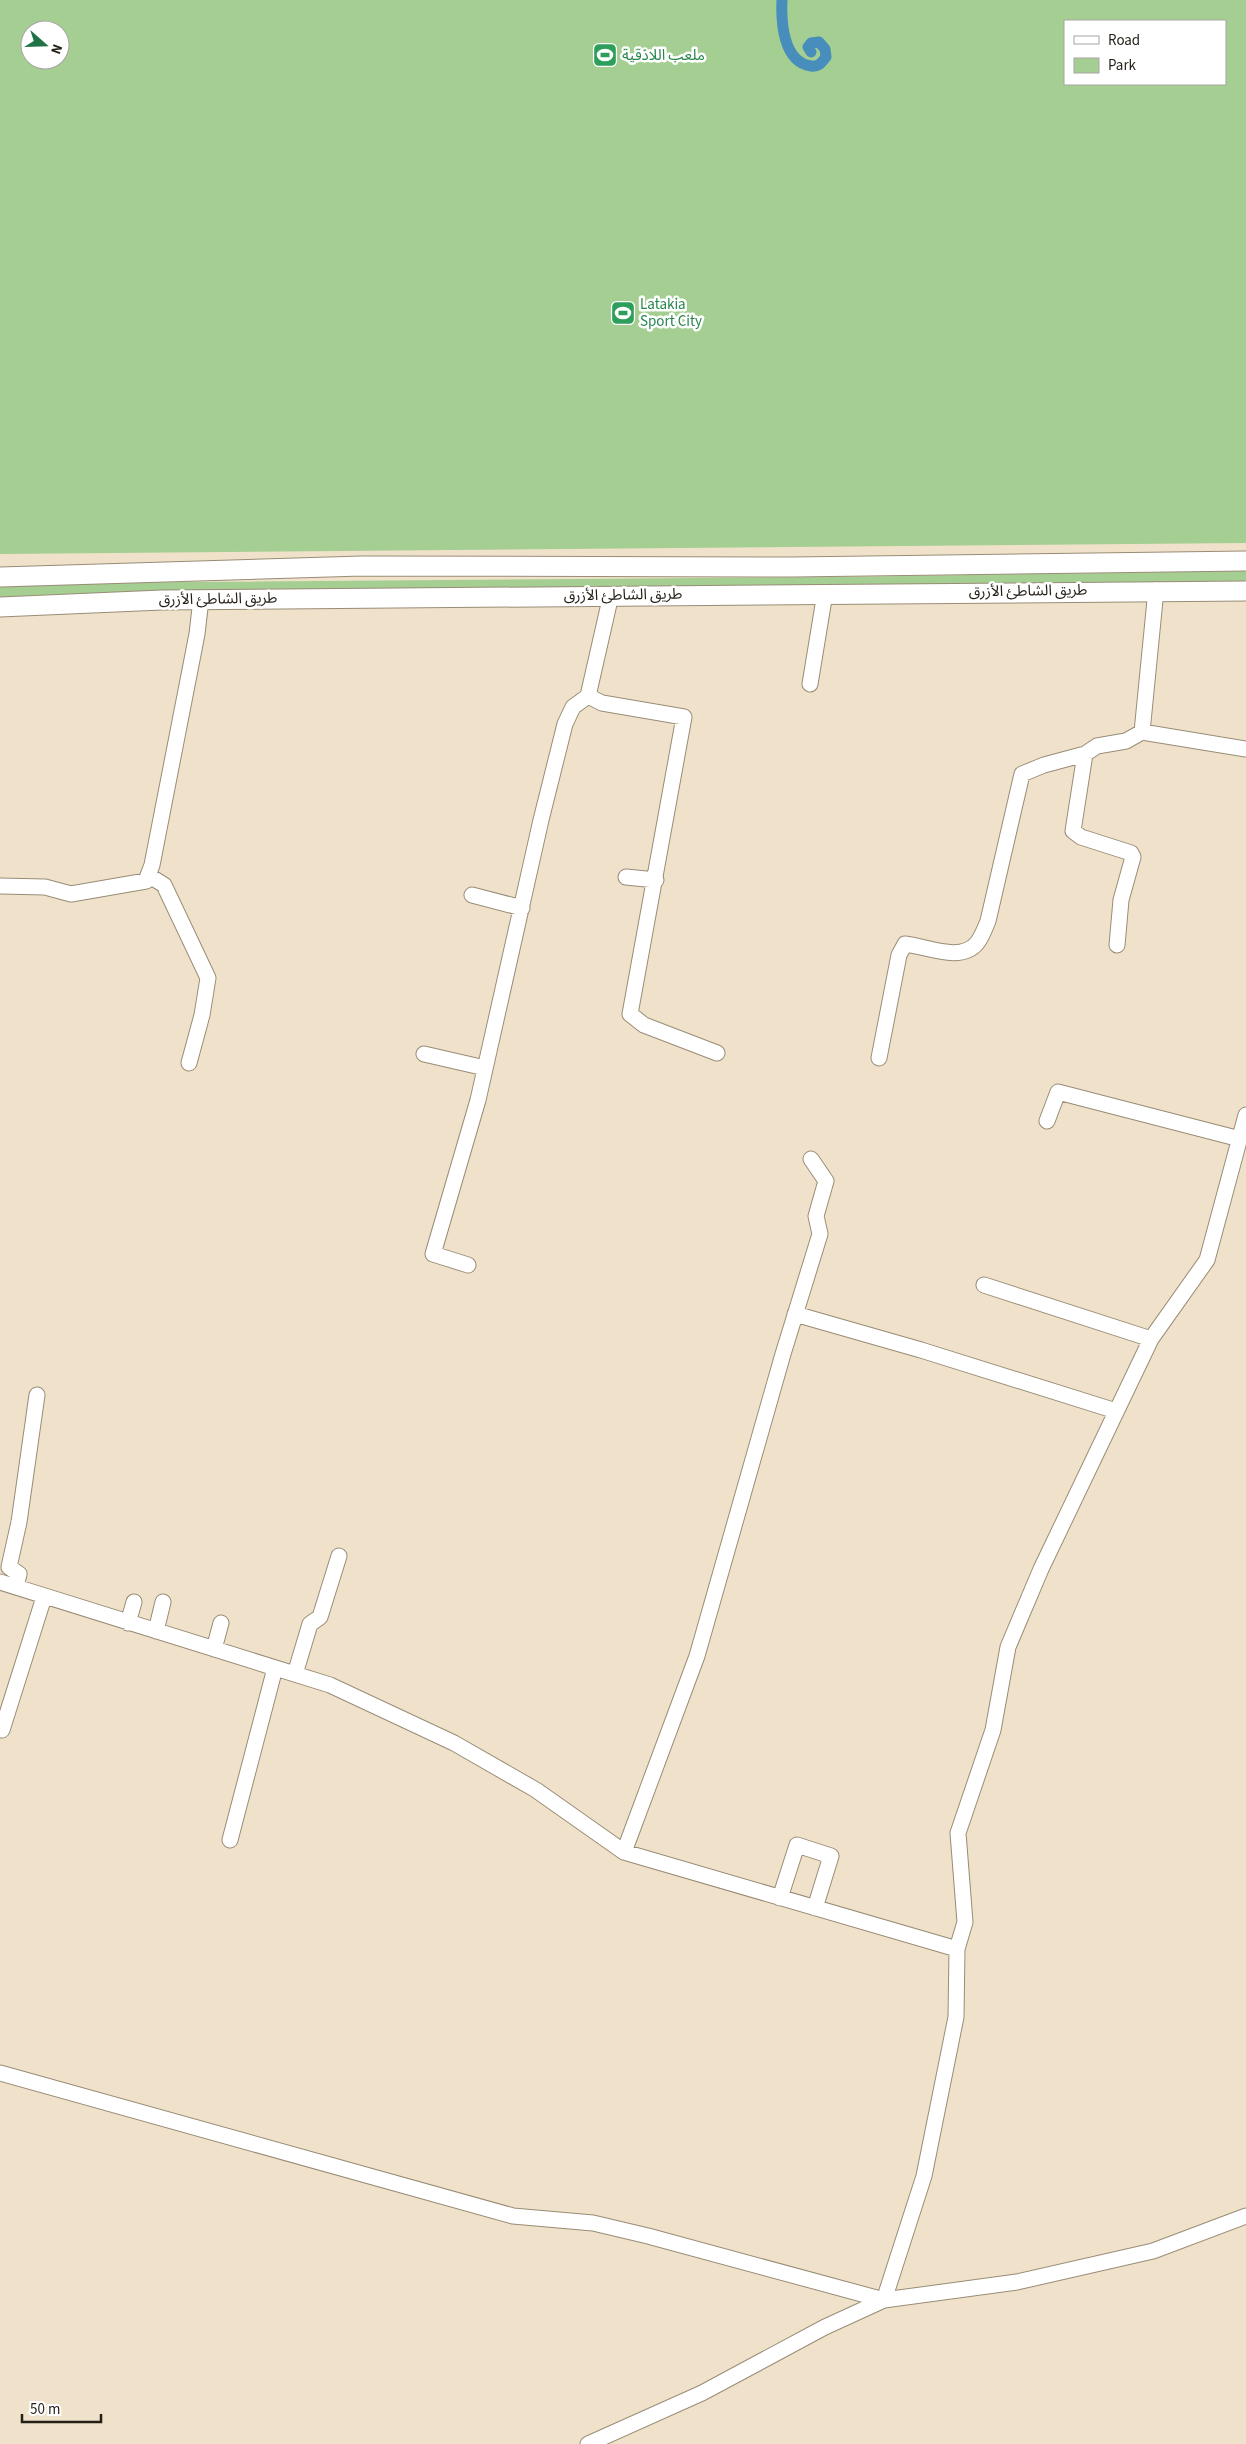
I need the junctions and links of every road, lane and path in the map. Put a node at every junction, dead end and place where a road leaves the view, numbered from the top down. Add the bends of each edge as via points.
1 (1246, 561) edge
2 (0, 577) edge
3 (1156, 590) junction
4 (1246, 591) edge
5 (825, 593) junction
6 (611, 595) junction
7 (201, 599) junction
8 (0, 607) edge
9 (810, 684) dead end
10 (588, 696) junction
11 (1142, 732) junction
12 (1246, 748) edge
13 (1085, 754) junction
14 (148, 875) junction
15 (626, 877) dead end
16 (656, 880) junction
17 (0, 886) edge
18 (472, 895) dead end
19 (522, 908) junction
20 (1117, 945) dead end
21 (424, 1054) dead end
22 (717, 1054) dead end
23 (879, 1058) dead end
24 (189, 1063) dead end
25 (485, 1068) junction
26 (1246, 1115) edge
27 (1047, 1121) dead end
28 (1240, 1139) junction
29 (811, 1159) dead end
30 (468, 1265) dead end
31 (984, 1285) dead end
32 (795, 1314) junction
33 (1151, 1339) junction
34 (37, 1395) dead end
35 (1116, 1411) junction
36 (339, 1556) dead end
37 (0, 1582) edge
38 (16, 1587) junction
39 (44, 1597) junction
40 (134, 1602) dead end
41 (164, 1602) dead end
42 (128, 1623) junction
43 (221, 1623) dead end
44 (156, 1631) junction
45 (214, 1649) junction
46 (275, 1668) junction
47 (295, 1674) junction
48 (2, 1730) dead end
49 (230, 1840) dead end
50 (624, 1852) junction
51 (780, 1898) junction
52 (815, 1908) junction
53 (957, 1949) junction
54 (0, 2073) edge
55 (1246, 2216) edge
56 (884, 2300) junction
57 (588, 2444) edge

1 - 2 main road, طريق الشاطئ الأزرق via 793,567 362,566
3 - 4 main road, طريق الشاطئ الأزرق
3 - 5 main road, طريق الشاطئ الأزرق
3 - 11 street
5 - 6 main road, طريق الشاطئ الأزرق
5 - 9 street
6 - 7 main road, طريق الشاطئ الأزرق
6 - 10 street
7 - 8 main road, طريق الشاطئ الأزرق
7 - 14 street via 197,634
10 - 16 street via 602,703 684,717
10 - 19 street via 573,707 565,724
11 - 12 street
11 - 13 street via 1126,742 1097,746
13 - 20 street via 1073,831 1081,838 1131,853 1133,857 1121,900
13 - 23 street via 1022,774 988,922 977,944 964,952 946,953 922,945 905,944 899,955
14 - 17 street via 146,881 137,884 71,894 45,887
14 - 24 street via 164,885 208,978
15 - 16 street
16 - 22 street via 630,1014 644,1026
18 - 19 street
19 - 25 street
21 - 25 street
25 - 30 street via 434,1254
26 - 28 street
27 - 28 street via 1058,1092
28 - 33 street via 1207,1260
29 - 32 street via 826,1180 816,1216 820,1234
31 - 33 street
32 - 35 street
32 - 50 street via 697,1656
33 - 35 street
34 - 38 street via 19,1522 9,1568 19,1574
35 - 53 street via 1008,1647 993,1730 958,1833 965,1922
36 - 47 street via 320,1617 310,1624
37 - 38 street
38 - 39 street
39 - 42 street
39 - 48 street
40 - 42 street
41 - 44 street
42 - 44 street
43 - 45 street
44 - 45 street
45 - 46 street
46 - 47 street
46 - 49 street
47 - 50 street via 330,1685 454,1743 536,1790
50 - 51 street
51 - 52 street
51 - 52 street via 797,1846 831,1856
52 - 53 street
53 - 56 street via 956,2017 924,2176
54 - 56 street via 514,2216 593,2223
55 - 56 street via 1153,2251 1017,2282
56 - 57 street via 825,2327 702,2393

